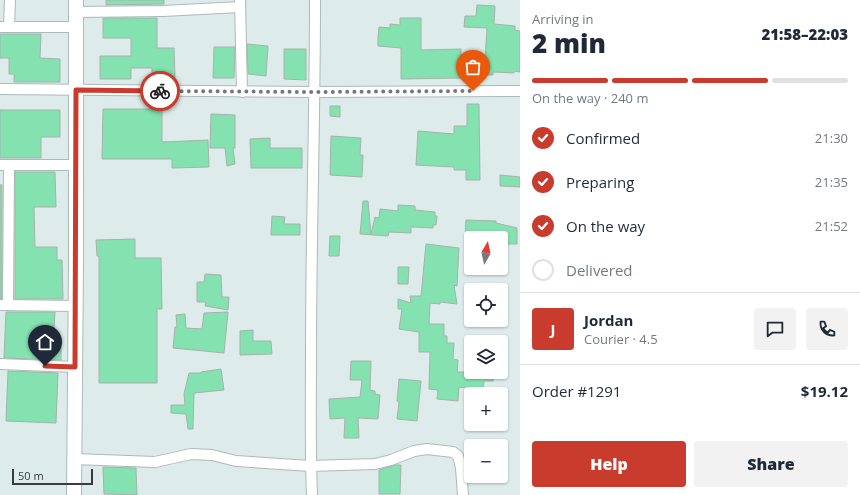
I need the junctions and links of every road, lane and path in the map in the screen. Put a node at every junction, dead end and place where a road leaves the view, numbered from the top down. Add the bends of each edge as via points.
1 (10, 0) edge
2 (167, 0) edge
3 (315, 0) edge
4 (240, 3) edge
5 (76, 6) edge
6 (167, 11) junction
7 (5, 27) edge
8 (76, 27) junction
9 (0, 89) edge
10 (76, 90) junction
11 (520, 91) edge
12 (242, 92) junction
13 (315, 92) junction
14 (4, 165) edge
15 (76, 165) junction
16 (4, 305) edge
17 (76, 306) junction
18 (0, 364) edge
19 (75, 367) junction
20 (74, 459) junction
21 (310, 466) junction
22 (74, 495) edge
23 (312, 495) edge
24 (463, 495) edge

1 - 7 street
2 - 6 street
3 - 13 street
4 - 6 street
4 - 12 street
5 - 6 street
5 - 8 street
7 - 8 street
8 - 10 street
9 - 10 street
10 - 12 street
10 - 15 street
11 - 13 street
12 - 13 street
13 - 21 street
14 - 15 street
14 - 16 street
15 - 17 street
16 - 17 street
17 - 19 street
18 - 19 street
19 - 20 street
20 - 21 street via 155,462 191,454 212,455 236,461
20 - 22 street
21 - 23 street
21 - 24 street via 375,464 427,449 454,452 458,456 461,468

